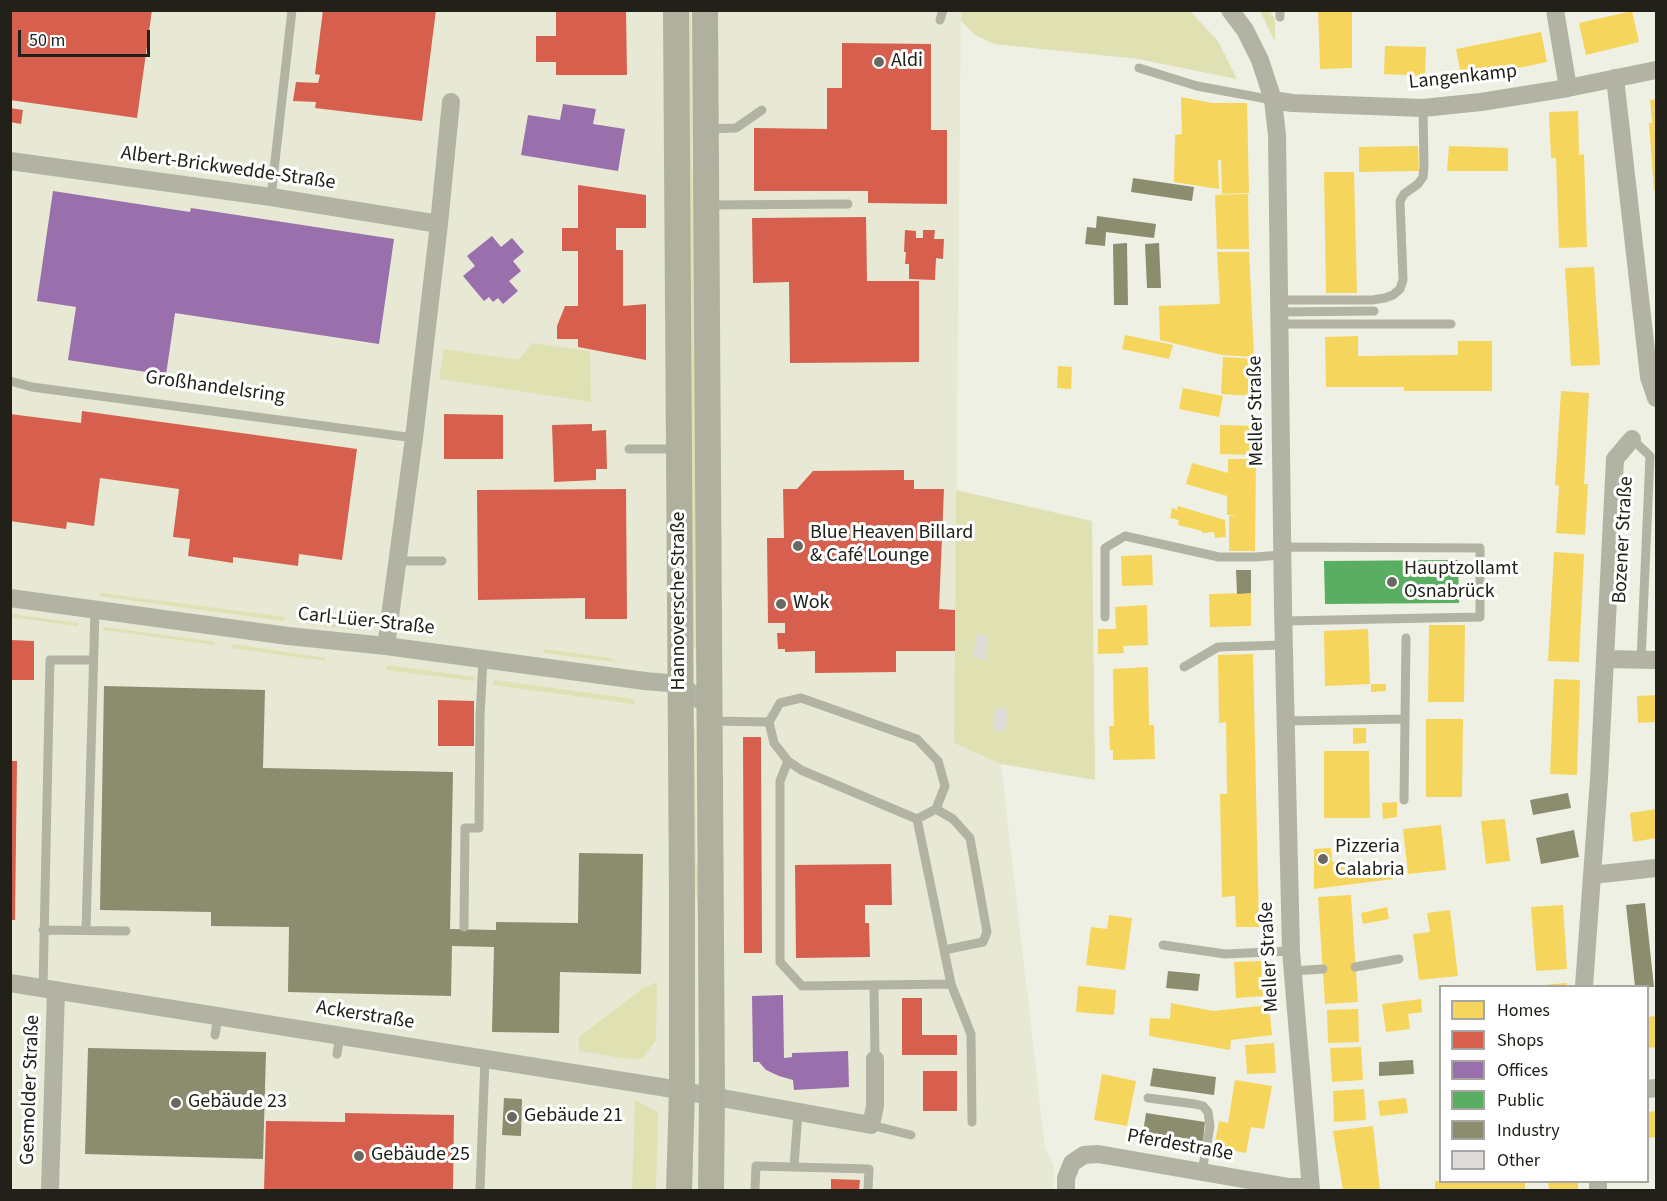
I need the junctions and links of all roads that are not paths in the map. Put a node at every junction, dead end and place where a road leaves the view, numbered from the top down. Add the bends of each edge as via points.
1 (292, 10) edge
2 (676, 10) edge
3 (705, 10) edge
4 (1230, 10) edge
5 (1555, 10) edge
6 (1139, 68) dead end
7 (1656, 70) edge
8 (1615, 78) junction
9 (1568, 88) junction
10 (1273, 99) junction
11 (450, 102) dead end
12 (1423, 108) junction
13 (762, 110) dead end
14 (705, 130) junction
15 (10, 161) edge
16 (271, 197) junction
17 (848, 204) dead end
18 (706, 206) junction
19 (439, 224) junction
20 (1374, 311) dead end
21 (1278, 312) junction
22 (1451, 324) dead end
23 (10, 381) edge
24 (1656, 398) edge
25 (414, 438) junction
26 (1632, 439) joint
27 (629, 449) dead end
28 (679, 449) junction
29 (1282, 551) junction
30 (399, 561) junction
31 (442, 561) dead end
32 (10, 598) edge
33 (95, 610) junction
34 (1106, 617) dead end
35 (1283, 621) junction
36 (1406, 638) dead end
37 (1283, 645) junction
38 (387, 646) junction
39 (483, 659) junction
40 (1605, 659) junction
41 (92, 660) junction
42 (1649, 661) edge
43 (1184, 667) dead end
44 (680, 684) junction
45 (709, 714) junction
46 (1406, 719) junction
47 (1285, 721) junction
48 (769, 723) junction
49 (788, 761) junction
50 (1404, 800) dead end
51 (936, 809) junction
52 (917, 819) junction
53 (1656, 868) edge
54 (1592, 875) junction
55 (464, 927) dead end
56 (43, 930) junction
57 (86, 930) junction
58 (126, 931) dead end
59 (1163, 945) dead end
60 (944, 950) junction
61 (1291, 951) junction
62 (1398, 959) dead end
63 (1355, 967) dead end
64 (1323, 969) dead end
65 (1292, 971) junction
66 (10, 982) edge
67 (951, 984) junction
68 (1584, 985) edge
69 (874, 986) junction
70 (50, 989) junction
71 (218, 1016) junction
72 (215, 1035) dead end
73 (340, 1035) junction
74 (337, 1054) dead end
75 (485, 1059) junction
76 (874, 1059) joint
77 (682, 1091) junction
78 (712, 1097) junction
79 (1148, 1098) dead end
80 (798, 1112) junction
81 (972, 1122) dead end
82 (871, 1125) junction
83 (911, 1135) dead end
84 (794, 1167) junction
85 (1202, 1172) junction
86 (1310, 1189) edge
87 (50, 1191) edge
88 (480, 1191) edge
89 (679, 1191) edge
90 (711, 1191) edge
91 (755, 1191) edge
92 (868, 1191) edge
93 (1066, 1191) edge

1 - 16 lane
2 - 28 main road, Hannoversche Straße
3 - 14 main road, Hannoversche Straße
4 - 10 street, Meller Straße via 1260,60
5 - 9 street
6 - 10 lane via 1197,86
7 - 8 street, Langenkamp
8 - 9 street, Langenkamp
8 - 24 street via 1649,377
9 - 12 street, Langenkamp
10 - 12 street, Langenkamp
10 - 21 street, Meller Straße via 1277,135
11 - 19 street
12 - 21 lane via 1423,177 1400,201 1400,289 1385,298
13 - 14 lane via 736,128
14 - 18 main road, Hannoversche Straße
15 - 16 street, Albert-Brickwedde-Straße
16 - 19 street, Albert-Brickwedde-Straße
17 - 18 lane
18 - 45 main road, Hannoversche Straße
19 - 25 street
20 - 21 lane
21 - 22 lane
21 - 29 street, Meller Straße
23 - 25 lane, Großhandelsring
25 - 30 street
26 - 40 street, Bozener Straße via 1615,459
26 - 42 lane, Bozener Straße via 1650,456
27 - 28 lane
28 - 44 main road, Hannoversche Straße
29 - 34 lane via 1255,557 1220,557 1125,536 1105,549
29 - 35 street, Meller Straße
29 - 35 lane via 1480,548 1480,617
30 - 31 lane
30 - 38 street
32 - 33 street, Carl-Lüer-Straße
33 - 38 street, Carl-Lüer-Straße
33 - 41 lane
35 - 37 street, Meller Straße
36 - 46 lane
37 - 43 lane via 1218,647
37 - 47 street, Meller Straße
38 - 39 street, Carl-Lüer-Straße
39 - 44 street, Carl-Lüer-Straße
39 - 55 lane via 479,828 465,828
40 - 42 street, Bozener Straße
40 - 54 street, Bozener Straße
41 - 56 lane via 50,660
41 - 57 lane
44 - 45 street
44 - 77 main road, Hannoversche Straße
45 - 48 lane
45 - 78 main road, Hannoversche Straße
46 - 47 lane
46 - 50 lane
47 - 61 street, Meller Straße
48 - 49 lane via 774,743
48 - 51 lane via 780,703 801,698 917,739 938,761 945,786
49 - 52 lane
49 - 69 lane via 780,781 780,962 802,986
51 - 52 lane
51 - 60 lane via 954,819 970,838 987,932 983,942
52 - 60 lane
53 - 54 street
54 - 68 street, Bozener Straße
56 - 57 lane
56 - 70 lane
57 - 58 lane
59 - 61 lane via 1225,954
60 - 67 lane
61 - 65 street, Meller Straße
62 - 63 lane
64 - 65 lane
65 - 86 street, Meller Straße
66 - 70 street, Ackerstraße
67 - 69 lane
67 - 81 lane via 971,1034
69 - 76 lane
70 - 71 street, Ackerstraße
70 - 87 street, Gesmolder Straße
71 - 72 lane
71 - 73 street, Ackerstraße
73 - 74 lane
73 - 75 street, Ackerstraße
75 - 77 street, Ackerstraße
75 - 88 lane
76 - 82 street via 875,1106
77 - 78 street, Ackerstraße
77 - 89 main road, Hannoversche Straße
78 - 80 street
78 - 90 main road, Hannoversche Straße
79 - 85 lane via 1195,1104 1208,1112 1210,1126
80 - 82 street
80 - 84 lane
82 - 83 lane
84 - 91 lane via 756,1166
84 - 92 lane via 869,1168
85 - 86 street, Pferdestraße
85 - 93 street, Pferdestraße via 1084,1155 1072,1163

